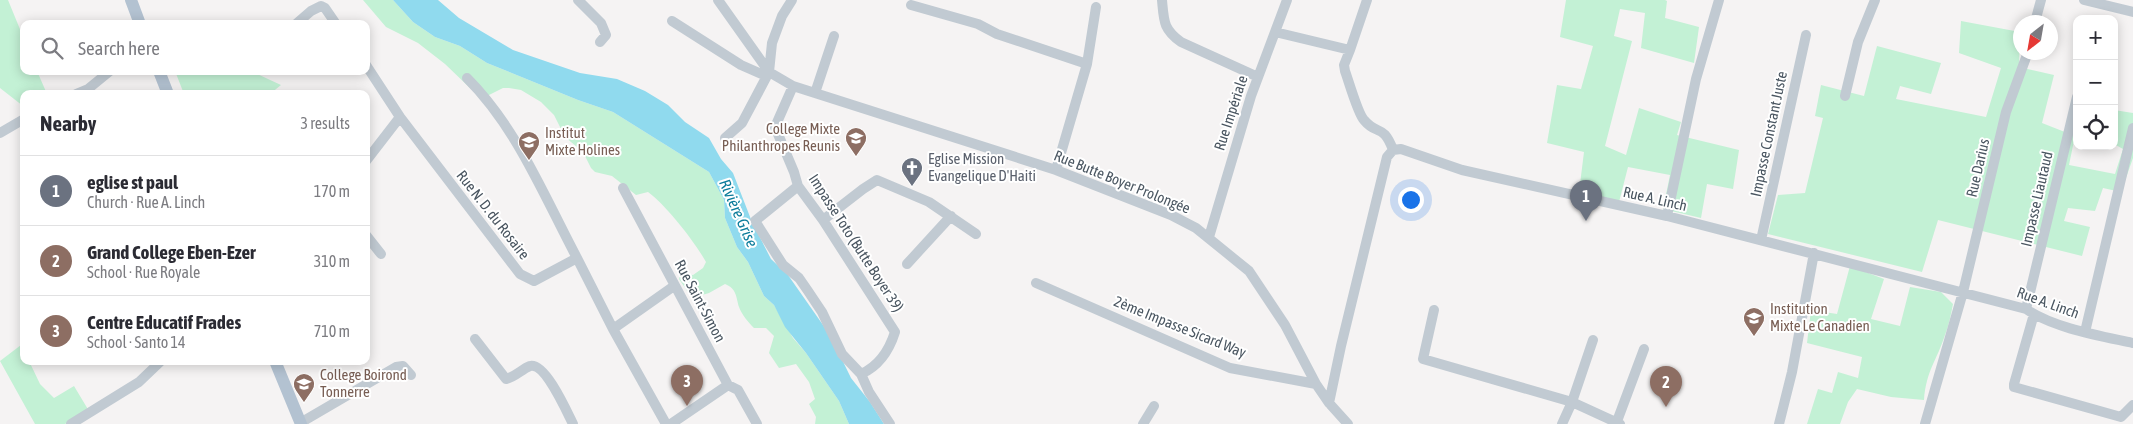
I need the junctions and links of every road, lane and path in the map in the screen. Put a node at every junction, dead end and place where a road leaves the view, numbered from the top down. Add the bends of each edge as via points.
1 (131, 0) edge
2 (578, 0) edge
3 (719, 0) edge
4 (792, 0) edge
5 (1162, 0) edge
6 (1287, 0) edge
7 (1367, 0) edge
8 (1719, 0) edge
9 (1875, 0) edge
10 (2041, 0) edge
11 (2084, 0) edge
12 (911, 6) dead end
13 (1096, 7) dead end
14 (2133, 12) edge
15 (2037, 15) edge
16 (138, 20) edge
17 (301, 20) edge
18 (333, 20) edge
19 (672, 21) dead end
20 (1275, 32) junction
21 (1806, 35) dead end
22 (834, 36) dead end
23 (600, 42) dead end
24 (1350, 50) junction
25 (2025, 60) edge
26 (1087, 64) junction
27 (370, 71) edge
28 (768, 74) junction
29 (105, 75) edge
30 (160, 75) edge
31 (1258, 77) junction
32 (467, 78) dead end
33 (793, 86) junction
34 (86, 90) edge
35 (166, 90) edge
36 (816, 93) junction
37 (1845, 96) dead end
38 (2075, 105) edge
39 (400, 117) junction
40 (20, 121) edge
41 (2133, 128) edge
42 (0, 133) edge
43 (724, 138) dead end
44 (1393, 150) junction
45 (370, 156) edge
46 (1056, 170) junction
47 (798, 186) junction
48 (623, 188) dead end
49 (951, 216) junction
50 (1667, 216) junction
51 (823, 220) junction
52 (976, 234) dead end
53 (1209, 237) junction
54 (370, 240) edge
55 (1761, 240) junction
56 (1814, 253) junction
57 (381, 254) dead end
58 (577, 258) junction
59 (906, 264) dead end
60 (1036, 283) dead end
61 (674, 286) junction
62 (1963, 292) junction
63 (1434, 310) dead end
64 (2030, 312) junction
65 (613, 329) junction
66 (2085, 332) junction
67 (475, 339) dead end
68 (1593, 340) dead end
69 (2133, 343) edge
70 (1644, 349) dead end
71 (157, 365) edge
72 (278, 365) edge
73 (860, 374) junction
74 (410, 375) dead end
75 (1316, 384) junction
76 (728, 385) junction
77 (1572, 402) junction
78 (1329, 403) junction
79 (2133, 405) edge
80 (1154, 406) dead end
81 (301, 423) edge
82 (71, 424) edge
83 (573, 424) edge
84 (666, 424) edge
85 (671, 424) edge
86 (757, 424) edge
87 (890, 424) edge
88 (1143, 424) edge
89 (1348, 424) edge
90 (1562, 424) edge
91 (1617, 424) edge
92 (1779, 424) edge
93 (1925, 424) edge

1 - 16 main road
2 - 23 street via 601,24 606,35
3 - 28 street, Rue Butte Boyer Prolongée
4 - 28 street via 772,43
5 - 31 street via 1164,22 1170,34
6 - 20 street, Rue Impériale
7 - 24 street
8 - 50 street via 1696,79
9 - 37 street via 1858,42
10 - 15 street
11 - 14 street
12 - 26 street via 978,24 997,34
13 - 26 street
17 - 18 street via 321,6
19 - 28 street via 741,65
20 - 24 street
20 - 31 street, Rue Impériale
21 - 55 street, Impasse Constant Juste
22 - 36 street
24 - 44 street via 1345,71 1362,119 1388,136
25 - 62 street, Rue Darius via 2006,112
26 - 46 street
27 - 39 street, Rue N. D. du Rosaire
28 - 33 street, Rue Butte Boyer Prolongée
28 - 43 street via 742,123
29 - 34 street
30 - 35 main road
31 - 53 street, Rue Impériale
32 - 58 street via 481,92 525,156
33 - 36 street, Rue Butte Boyer Prolongée
33 - 47 street, Impasse Toto (Butte Boyer 39) via 774,127
36 - 46 street, Rue Butte Boyer Prolongée
38 - 64 street, Impasse Liautaud
39 - 45 street
39 - 58 street, Rue N. D. du Rosaire via 520,274 534,281
40 - 42 street
41 - 66 street
44 - 50 street, Rue A. Linch via 1401,149 1462,170
44 - 78 street via 1387,157
46 - 53 street, Rue Butte Boyer Prolongée via 1171,215
47 - 51 street, Impasse Toto (Butte Boyer 39)
47 - 73 street via 755,221 783,265 799,278 808,291 842,354
48 - 61 street, Rue Saint-Simon
49 - 51 street via 929,202 877,180
49 - 52 street
49 - 59 street
50 - 55 street, Rue A. Linch
51 - 73 street, Impasse Toto (Butte Boyer 39) via 895,332 890,347 878,362
53 - 75 street, Rue Butte Boyer Prolongée via 1249,271 1285,325
54 - 57 street
55 - 56 street, Rue A. Linch
56 - 62 street, Rue A. Linch
56 - 92 street
58 - 65 street
60 - 75 street, 2ème Impasse Sicard Way via 1230,368
61 - 65 street
61 - 76 street, Rue Saint-Simon
62 - 64 street, Rue A. Linch
62 - 93 street, Rue Darius
63 - 77 street via 1423,359
64 - 66 street, Rue A. Linch
64 - 79 street, Impasse Liautaud via 2014,388 2121,417
65 - 84 street
66 - 69 street, Rue A. Linch
67 - 83 street via 506,379 529,366 540,368
68 - 77 street
70 - 91 street
71 - 82 street via 139,382
72 - 81 main road
73 - 87 street
74 - 81 street via 398,366
75 - 78 street, Rue Butte Boyer Prolongée
76 - 85 street
76 - 86 street, Rue Saint-Simon via 738,390
77 - 90 street
77 - 91 street
78 - 89 street, Rue Butte Boyer Prolongée
80 - 88 street

